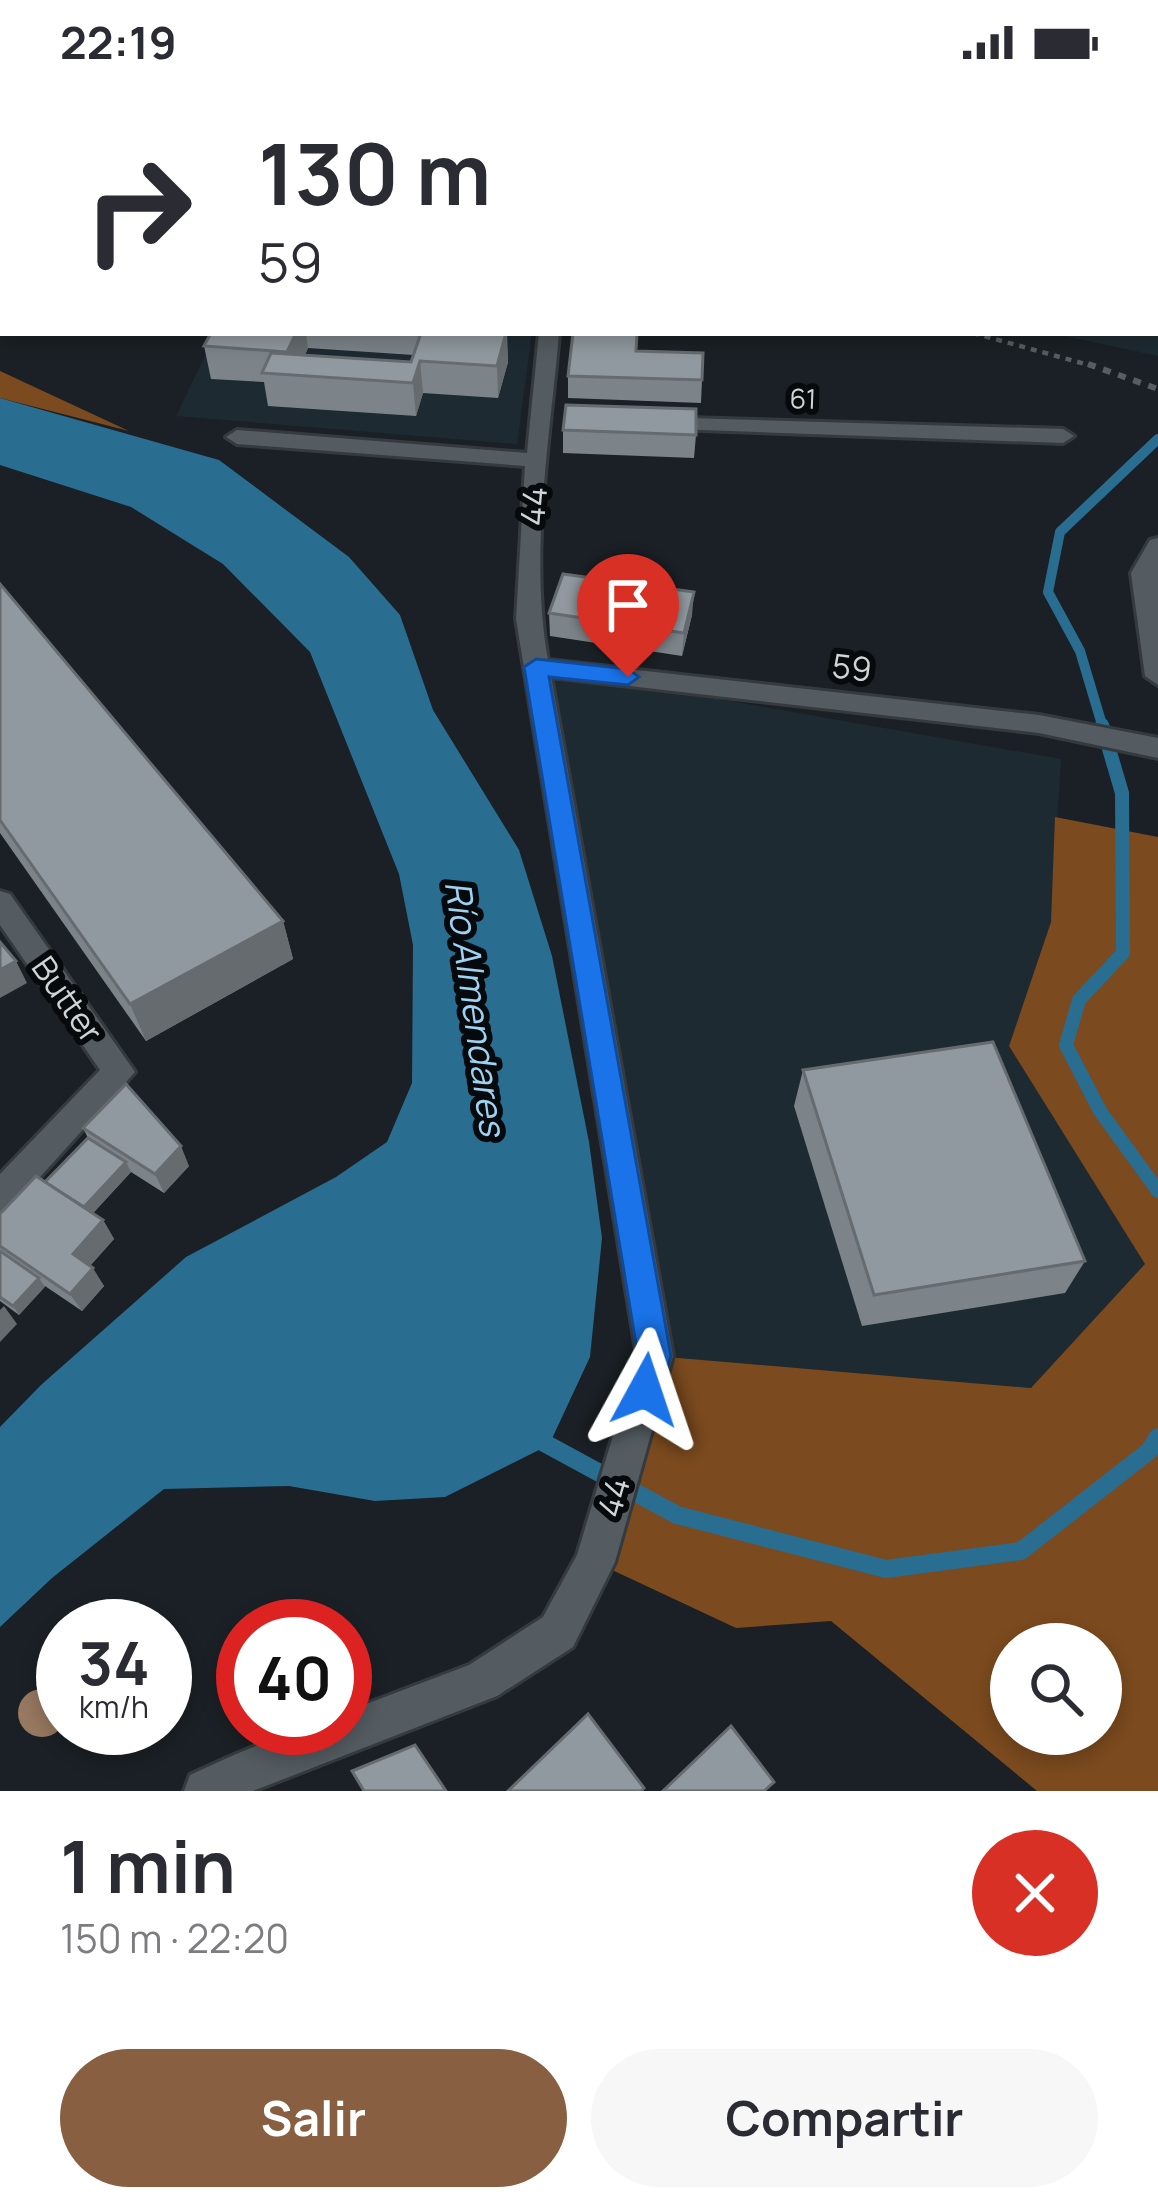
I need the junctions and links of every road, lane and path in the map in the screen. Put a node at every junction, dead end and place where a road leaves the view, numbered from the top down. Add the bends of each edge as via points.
1 (549, 336) edge
2 (985, 336) edge
3 (1158, 389) edge
4 (636, 423) edge
5 (237, 436) dead end
6 (1063, 436) dead end
7 (537, 460) junction
8 (1158, 545) edge
9 (536, 667) junction
10 (1158, 676) edge
11 (1158, 748) edge
12 (0, 902) edge
13 (0, 1197) edge
14 (257, 1780) edge
15 (206, 1791) edge

1 - 7 street, 44 via 553,420
2 - 3 path
4 - 6 street, 61
5 - 7 street
7 - 9 street, 44 via 528,620
8 - 10 street via 1143,573
9 - 11 street, 59 via 1039,724
9 - 14 street, 44 via 655,1356 595,1562 558,1632 482,1681
12 - 13 street, Butter via 119,1072
14 - 15 street, 44

